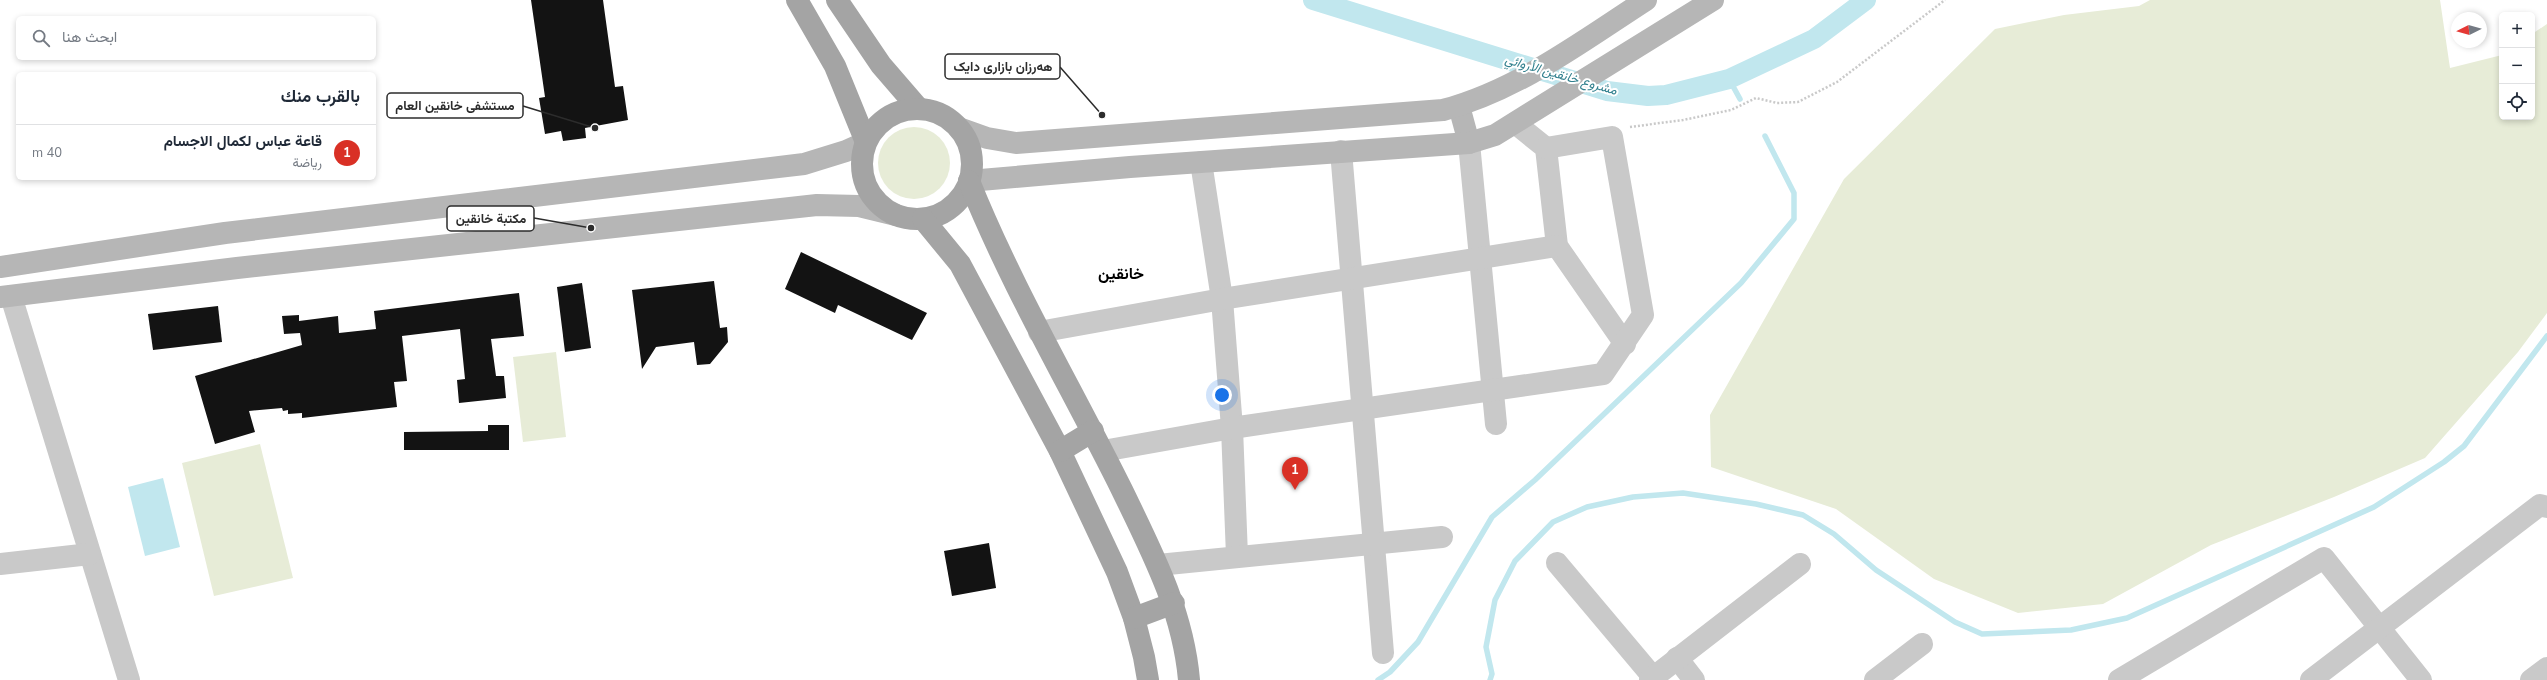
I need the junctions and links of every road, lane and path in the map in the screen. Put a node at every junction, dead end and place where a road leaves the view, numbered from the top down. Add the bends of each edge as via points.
1 (797, 0) edge
2 (837, 0) edge
3 (1646, 0) edge
4 (1713, 0) edge
5 (1945, 0) edge
6 (1459, 106) junction
7 (919, 109) junction
8 (1515, 122) junction
9 (959, 128) junction
10 (1612, 137) junction
11 (866, 142) junction
12 (1469, 143) junction
13 (1546, 148) junction
14 (1341, 152) junction
15 (1201, 162) junction
16 (969, 181) junction
17 (896, 215) junction
18 (923, 219) junction
19 (1557, 246) junction
20 (1479, 258) junction
21 (0, 267) edge
22 (1352, 277) junction
23 (5, 297) edge
24 (1222, 299) junction
25 (1039, 332) junction
26 (1625, 344) junction
27 (1494, 391) junction
28 (1363, 410) junction
29 (1496, 424) dead end
30 (1232, 428) junction
31 (1093, 430) junction
32 (1060, 450) junction
33 (1103, 451) junction
34 (2547, 507) edge
35 (1442, 537) dead end
36 (1374, 542) junction
37 (90, 554) junction
38 (1237, 556) junction
39 (1557, 563) dead end
40 (0, 564) edge
41 (1800, 564) dead end
42 (1158, 565) junction
43 (1174, 603) junction
44 (1134, 618) junction
45 (2379, 628) junction
46 (1922, 644) dead end
47 (1383, 653) dead end
48 (1677, 658) junction
49 (2547, 668) edge
50 (1651, 679) edge
51 (129, 680) edge
52 (1148, 680) edge
53 (1189, 680) edge
54 (1694, 680) edge
55 (1875, 680) edge
56 (2119, 680) edge
57 (2311, 680) edge
58 (2421, 680) edge
59 (2531, 680) edge

1 - 11 main road via 835,66
2 - 7 main road via 881,65
3 - 6 main road via 1528,76
4 - 8 main road
5 - 10 path via 1837,82 1798,102 1777,103 1756,98 1731,110 1623,128
6 - 9 main road via 1443,110 1016,144 987,138
6 - 12 main road
7 - 9 main road via 941,115
7 - 11 main road via 902,110 887,117 875,128
8 - 12 main road via 1495,135
8 - 13 street
9 - 16 main road via 972,163
10 - 13 street
10 - 26 street via 1643,315
11 - 17 main road via 862,159 863,176 877,202
11 - 21 main road via 804,164 225,233
12 - 14 main road
12 - 20 street
13 - 19 street
14 - 15 main road
14 - 22 street
15 - 16 main road
15 - 24 street
16 - 18 main road via 952,207 938,215
16 - 25 main road via 994,242
17 - 18 main road
17 - 23 main road via 859,206 817,205 237,268
18 - 32 main road via 960,264
19 - 20 street
19 - 26 street
20 - 22 street
20 - 27 street
22 - 24 street
22 - 28 street
23 - 37 street
24 - 25 street
24 - 30 street
25 - 31 main road
26 - 27 street via 1603,374
27 - 28 street
27 - 29 street
28 - 30 street
28 - 36 street
30 - 33 street
30 - 38 street
31 - 32 main road
31 - 33 main road
32 - 44 main road via 1117,572
33 - 42 main road
34 - 45 street via 2540,505
35 - 36 street
36 - 38 street
36 - 47 street
37 - 40 street
37 - 51 street
38 - 42 street
39 - 50 street
41 - 48 street
42 - 43 main road
43 - 44 main road
43 - 53 main road via 1183,634
44 - 52 main road
45 - 56 street via 2324,558
45 - 57 street
45 - 58 street
46 - 55 street
48 - 50 street
48 - 54 street
49 - 59 street

